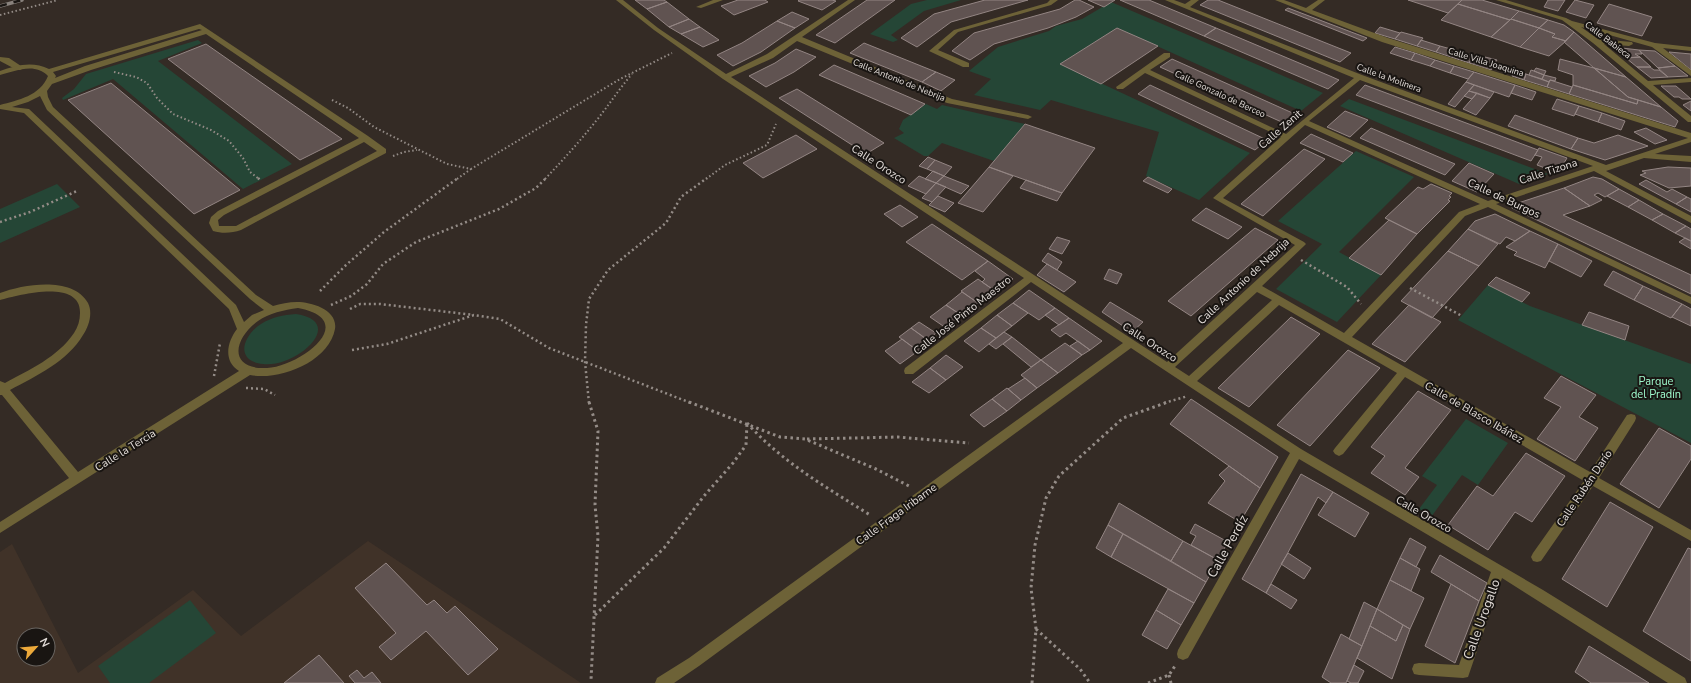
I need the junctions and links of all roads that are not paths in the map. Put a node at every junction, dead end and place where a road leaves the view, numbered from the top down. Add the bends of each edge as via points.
1 (620, 0) edge
2 (720, 0) edge
3 (852, 0) edge
4 (1055, 0) edge
5 (1168, 0) edge
6 (1196, 0) edge
7 (1278, 0) edge
8 (1322, 0) edge
9 (1499, 0) edge
10 (1185, 7) junction
11 (699, 8) dead end
12 (1307, 11) junction
13 (1564, 19) junction
14 (207, 31) junction
15 (797, 38) junction
16 (1596, 42) junction
17 (1654, 45) junction
18 (1691, 49) edge
19 (1167, 55) dead end
20 (0, 59) edge
21 (966, 65) dead end
22 (20, 68) junction
23 (1144, 70) junction
24 (49, 71) junction
25 (0, 73) edge
26 (1691, 74) edge
27 (726, 77) junction
28 (1358, 77) junction
29 (1691, 80) edge
30 (51, 82) junction
31 (1646, 83) junction
32 (1120, 87) dead end
33 (43, 90) junction
34 (0, 107) edge
35 (1028, 117) dead end
36 (1691, 120) edge
37 (1304, 122) junction
38 (1691, 130) edge
39 (1287, 137) junction
40 (1691, 137) edge
41 (365, 138) junction
42 (1640, 156) junction
43 (1691, 159) edge
44 (1595, 168) junction
45 (1606, 168) junction
46 (1217, 198) joint
47 (1488, 204) junction
48 (1691, 220) edge
49 (1030, 278) junction
50 (1256, 287) junction
51 (0, 297) edge
52 (1278, 300) junction
53 (1691, 301) edge
54 (271, 310) junction
55 (242, 329) junction
56 (1345, 338) junction
57 (1130, 343) junction
58 (1167, 368) junction
59 (249, 370) junction
60 (909, 371) dead end
61 (1404, 372) junction
62 (1189, 382) junction
63 (1, 389) edge
64 (1631, 418) dead end
65 (1339, 451) dead end
66 (1296, 452) junction
67 (77, 479) junction
68 (1591, 480) junction
69 (0, 528) edge
70 (1691, 536) edge
71 (1537, 557) dead end
72 (1498, 571) junction
73 (1183, 654) road end
74 (1419, 669) dead end
75 (662, 683) edge
76 (1680, 683) edge

1 - 27 street, Calle Orozco
2 - 11 street
3 - 15 street
4 - 21 street via 1049,4 956,31 933,51
5 - 10 street, Calle la Molinera
6 - 10 street
7 - 12 street, Calle Villa Joaquina
8 - 12 street
9 - 13 street, Calle Babieca
10 - 28 street, Calle la Molinera
12 - 40 street, Calle Villa Joaquina via 1385,40
13 - 16 street, Calle Babieca
13 - 17 street
14 - 24 street via 200,26
14 - 30 street
14 - 41 street
15 - 27 street via 770,56
15 - 35 street, Calle Antonio de Nebrija via 950,101
16 - 17 street
16 - 31 street, Calle Babieca
17 - 18 street
17 - 26 street
19 - 23 street
20 - 22 street
22 - 24 street via 42,68
22 - 25 street
23 - 32 street
23 - 39 street, Calle Gonzalo de Berceo
24 - 30 street via 52,76
27 - 49 street, Calle Orozco
28 - 37 street, Calle Zenit
28 - 45 street, Calle la Molinera
29 - 31 street
30 - 33 street
31 - 36 street, Calle Babieca
33 - 34 street via 23,101
33 - 54 street via 50,108 253,297
34 - 55 street via 26,111 233,307
37 - 39 street, Calle Zenit
37 - 47 street, Calle de Burgos
38 - 40 street
39 - 46 street, Calle Zenit
40 - 42 street, Calle Tizona
41 - 41 street via 221,213 214,219 214,226 222,231 238,228 383,151
42 - 43 street
42 - 45 street, Calle Tizona
44 - 45 street, Calle Tizona
44 - 47 street, Calle Tizona
44 - 48 street
46 - 50 street, Calle Antonio de Nebrija via 1301,244
47 - 53 street, Calle de Burgos
47 - 56 street, Calle Tizona via 1462,214
49 - 57 street, Calle Orozco
49 - 60 street, Calle José Pinto Maestro
50 - 52 street, Calle de Blasco Ibáñez
50 - 58 street, Calle Antonio de Nebrija
51 - 63 street via 30,289 56,288 76,295 85,308 84,324 76,338 59,355 34,374
52 - 56 street, Calle de Blasco Ibáñez
52 - 62 street
54 - 55 street
54 - 59 street via 298,305 321,310 328,316 329,334 315,353 289,368 261,372
55 - 59 street via 233,346 232,354 240,367
56 - 61 street, Calle de Blasco Ibáñez
57 - 58 street, Calle Orozco
57 - 75 street, Calle Fraga Iribarne
58 - 62 street, Calle Orozco
59 - 67 street, Calle la Tercia
61 - 65 street
61 - 68 street, Calle de Blasco Ibáñez
62 - 66 street, Calle Orozco
63 - 67 street
64 - 68 street, Calle Rubén Darío
66 - 72 street, Calle Orozco
66 - 73 street, Calle Perdíz
67 - 69 street, Calle la Tercia
68 - 70 street, Calle de Blasco Ibáñez
68 - 71 street, Calle Rubén Darío
72 - 74 street, Calle Urogallo via 1463,672
72 - 76 street, Calle Orozco

